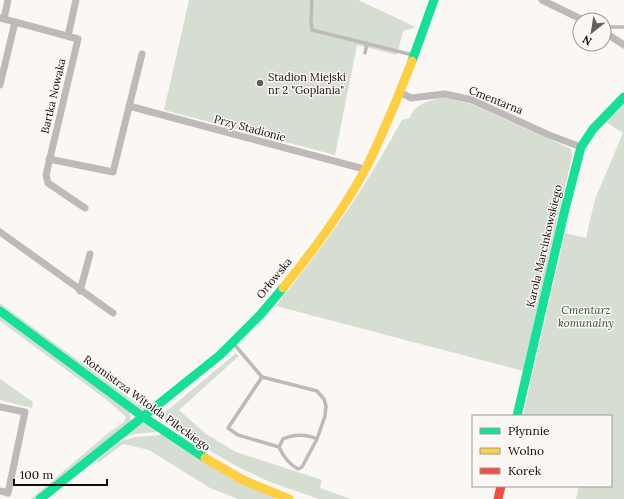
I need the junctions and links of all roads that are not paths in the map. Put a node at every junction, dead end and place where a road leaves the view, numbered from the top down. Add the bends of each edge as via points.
1 (8, 0) edge
2 (76, 0) edge
3 (312, 0) edge
4 (434, 0) edge
5 (542, 0) edge
6 (572, 15) edge
7 (2, 19) edge
8 (15, 22) junction
9 (624, 27) edge
10 (612, 28) edge
11 (68, 36) junction
12 (612, 37) edge
13 (367, 43) junction
14 (624, 45) edge
15 (365, 53) dead end
16 (142, 54) dead end
17 (414, 55) junction
18 (0, 85) edge
19 (400, 92) junction
20 (624, 97) edge
21 (129, 106) junction
22 (581, 147) junction
23 (49, 159) junction
24 (364, 169) junction
25 (84, 208) dead end
26 (0, 232) edge
27 (90, 254) dead end
28 (80, 291) junction
29 (0, 311) edge
30 (113, 314) dead end
31 (233, 343) junction
32 (262, 376) junction
33 (0, 407) edge
34 (517, 415) edge
35 (144, 416) junction
36 (317, 439) junction
37 (279, 446) junction
38 (501, 487) edge
39 (0, 491) edge
40 (40, 499) edge
41 (289, 499) edge
42 (498, 499) edge

1 - 7 street
2 - 11 street
3 - 13 lane via 312,30
4 - 17 street, Orłowska
5 - 6 street
7 - 8 street
8 - 11 street
8 - 18 street
9 - 10 lane
11 - 23 street, Bartka Nowaka via 78,38
12 - 14 street
13 - 15 lane
13 - 17 lane
16 - 21 street
17 - 19 street, Orłowska
19 - 22 street, Cmentarna via 411,98 445,94 472,100
19 - 24 street, Orłowska
20 - 22 street, Karola Marcinkowskiego via 593,129
21 - 23 street via 113,172
21 - 24 street, Przy Stadionie
22 - 34 street, Karola Marcinkowskiego
23 - 25 street, Bartka Nowaka via 46,175 48,183
24 - 31 street, Orłowska via 321,238 277,296
26 - 28 street
27 - 28 street
28 - 30 street
29 - 35 street, Rotmistrza Witolda Pileckiego
31 - 32 lane
31 - 35 street, Orłowska
32 - 36 lane via 317,391 324,399 325,416
32 - 37 lane via 228,428 238,435
33 - 39 street via 25,412 8,493
35 - 40 street, Orłowska
35 - 41 street, Rotmistrza Witolda Pileckiego via 202,458 267,491
36 - 37 lane via 310,436 294,436 283,439
36 - 37 lane via 302,467 298,468 286,458
38 - 42 street

